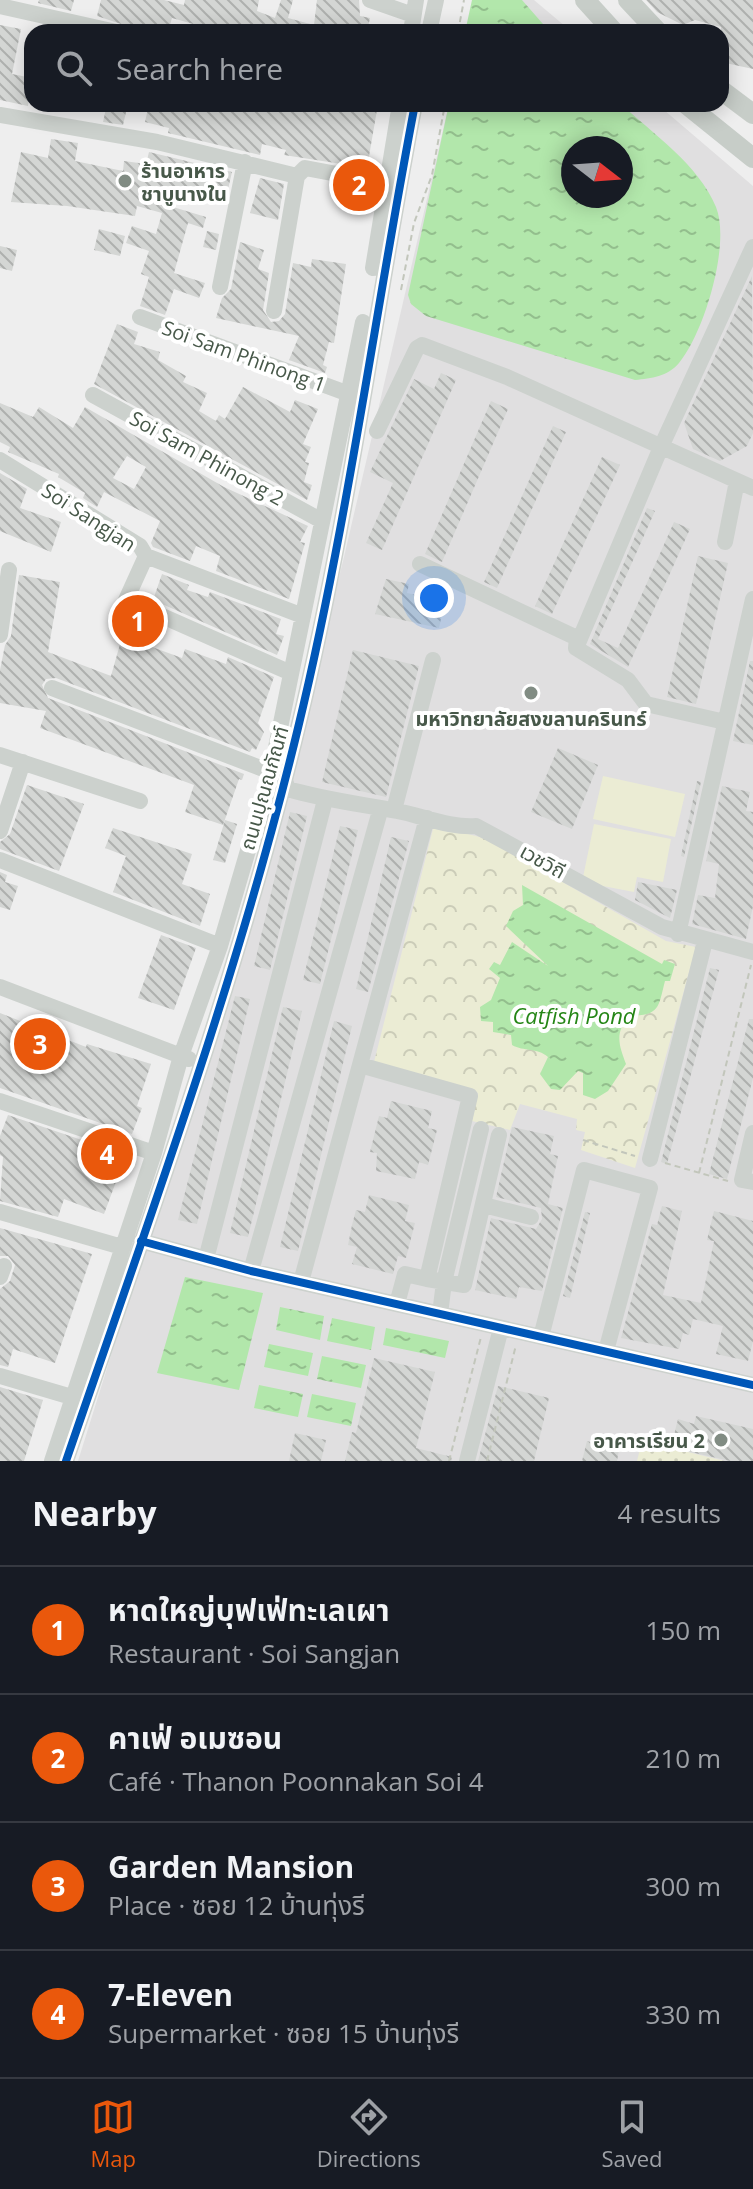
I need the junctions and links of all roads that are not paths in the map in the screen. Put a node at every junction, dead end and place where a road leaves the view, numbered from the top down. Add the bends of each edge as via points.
1 (370, 0) edge
2 (436, 0) edge
3 (585, 0) edge
4 (628, 0) edge
5 (0, 6) edge
6 (413, 16) edge
7 (80, 24) edge
8 (431, 24) edge
9 (607, 24) edge
10 (650, 24) edge
11 (729, 96) edge
12 (398, 112) edge
13 (414, 112) edge
14 (696, 112) edge
15 (753, 114) edge
16 (0, 115) edge
17 (753, 158) edge
18 (245, 162) junction
19 (297, 176) junction
20 (385, 183) junction
21 (753, 247) edge
22 (220, 287) dead end
23 (274, 311) dead end
24 (140, 317) dead end
25 (349, 394) junction
26 (93, 395) dead end
27 (377, 431) dead end
28 (661, 447) junction
29 (0, 460) edge
30 (745, 485) edge
31 (322, 521) junction
32 (725, 542) dead end
33 (146, 556) junction
34 (420, 564) dead end
35 (9, 570) dead end
36 (753, 599) edge
37 (303, 616) junction
38 (0, 635) edge
39 (576, 648) junction
40 (433, 660) dead end
41 (291, 673) junction
42 (52, 688) dead end
43 (725, 722) junction
44 (0, 755) edge
45 (23, 762) junction
46 (278, 775) junction
47 (325, 800) junction
48 (140, 801) dead end
49 (387, 810) junction
50 (427, 818) junction
51 (0, 831) edge
52 (0, 860) edge
53 (678, 934) junction
54 (705, 941) junction
55 (220, 946) junction
56 (753, 952) edge
57 (0, 987) edge
58 (181, 1056) junction
59 (200, 1063) junction
60 (360, 1065) junction
61 (0, 1101) edge
62 (481, 1129) dead end
63 (753, 1133) edge
64 (499, 1135) dead end
65 (154, 1153) junction
66 (650, 1159) road end
67 (744, 1182) edge
68 (484, 1205) junction
69 (0, 1212) edge
70 (531, 1217) dead end
71 (141, 1241) junction
72 (122, 1247) junction
73 (206, 1259) junction
74 (251, 1271) junction
75 (427, 1279) junction
76 (301, 1282) junction
77 (444, 1282) junction
78 (397, 1304) junction
79 (440, 1314) junction
80 (501, 1328) junction
81 (541, 1337) junction
82 (606, 1351) junction
83 (0, 1376) edge
84 (753, 1385) edge
85 (75, 1398) junction
86 (52, 1461) edge
87 (66, 1461) edge
88 (467, 1461) edge

1 - 6 street
2 - 8 street
3 - 9 main road
4 - 10 main road
5 - 7 street
11 - 15 main road
12 - 20 street, ถนนปุณณกัณฑ์
13 - 46 street, ถนนปุณณกัณฑ์ via 326,605
14 - 17 main road
16 - 18 street
18 - 19 street
18 - 22 street
19 - 20 street via 305,168
19 - 23 street
20 - 25 street, ถนนปุณณกัณฑ์
21 - 28 street
24 - 25 street, Soi Sam Phinong 1
25 - 31 street, ถนนปุณณกัณฑ์
26 - 31 street, Soi Sam Phinong 2
27 - 28 street via 422,345
28 - 30 street
28 - 39 street
29 - 33 street, Soi Sangjan via 140,546
30 - 32 street
31 - 37 street, ถนนปุณณกัณฑ์
33 - 37 street
33 - 41 street, Soi Sangjan via 126,600
34 - 39 street via 577,638
35 - 38 street
36 - 43 street
37 - 41 street, ถนนปุณณกัณฑ์
39 - 43 street via 628,680 646,704
40 - 49 street
41 - 46 street, ถนนปุณณกัณฑ์
42 - 46 street
43 - 53 street
44 - 45 street
45 - 48 street
45 - 51 street
46 - 47 street, เวชวิถี via 288,789
46 - 55 street, ถนนปุณณกัณฑ์
46 - 59 street, ถนนปุณณกัณฑ์
47 - 49 street, เวชวิถี
47 - 73 street
49 - 50 street, เวชวิถี
49 - 74 street
50 - 53 street, เวชวิถี via 476,826
50 - 60 street
52 - 55 street
53 - 54 street, เวชวิถี
54 - 56 street, เวชวิถี
54 - 66 street
55 - 58 street, ถนนปุณณกัณฑ์
57 - 58 street
58 - 59 street
58 - 65 street, ถนนปุณณกัณฑ์
59 - 71 street, ถนนปุณณกัณฑ์
60 - 75 street via 470,1096
60 - 76 street
61 - 65 street
62 - 77 street
63 - 67 street
64 - 68 street
65 - 72 street, ถนนปุณณกัณฑ์
68 - 70 street
68 - 77 street via 464,1285
69 - 72 street
71 - 73 street
71 - 87 street, ถนนปุณณกัณฑ์
72 - 85 street, ถนนปุณณกัณฑ์
73 - 74 street
74 - 76 street
75 - 77 street
75 - 78 street via 405,1274
76 - 78 street
77 - 79 street
78 - 79 street
79 - 80 street
80 - 81 street
80 - 88 street
81 - 82 street
81 - 82 street via 584,1170 650,1188
82 - 84 street
83 - 85 street
85 - 86 street, ถนนปุณณกัณฑ์

